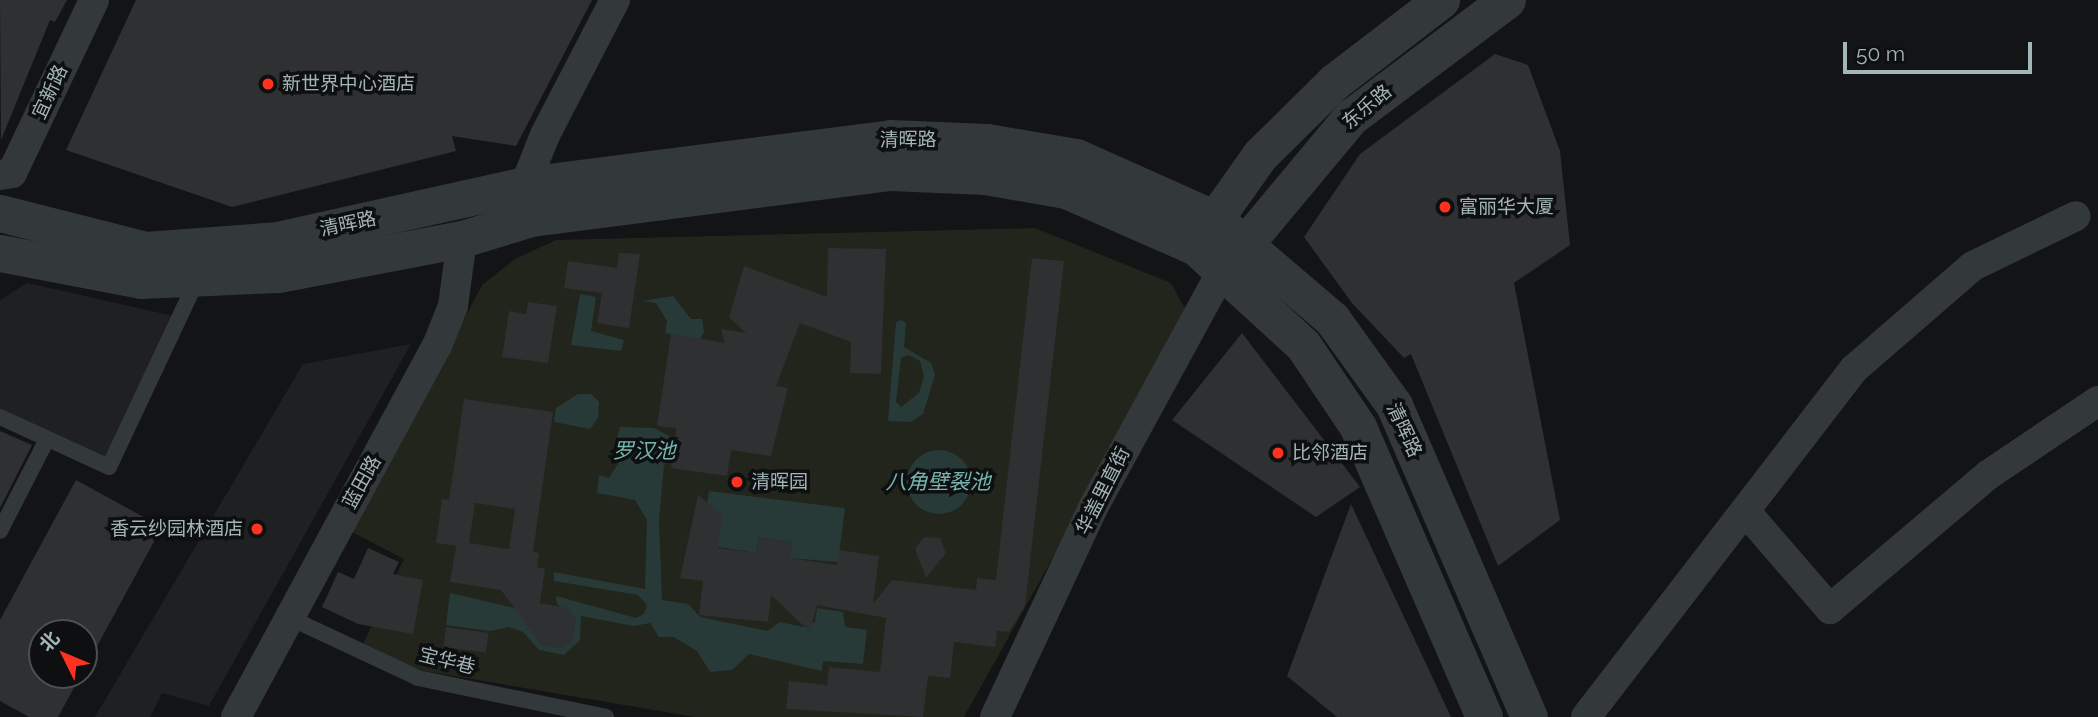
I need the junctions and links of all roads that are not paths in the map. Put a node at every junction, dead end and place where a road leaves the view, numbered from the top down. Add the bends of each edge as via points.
1 (94, 0) edge
2 (615, 0) edge
3 (1441, 0) edge
4 (1507, 0) edge
5 (6, 174) edge
6 (525, 185) junction
7 (0, 213) edge
8 (2076, 216) dead end
9 (1206, 233) junction
10 (65, 234) junction
11 (462, 239) junction
12 (1246, 243) junction
13 (0, 253) edge
14 (1223, 271) junction
15 (198, 278) junction
16 (2098, 401) edge
17 (0, 417) edge
18 (47, 439) junction
19 (1745, 511) junction
20 (0, 531) edge
21 (288, 617) junction
22 (236, 717) edge
23 (606, 717) edge
24 (995, 717) edge
25 (1484, 717) edge
26 (1529, 717) edge
27 (1586, 717) edge

1 - 5 street, 宜新路
2 - 6 street via 545,135
3 - 9 street, 东乐路 via 1334,82 1260,155
4 - 12 street, 东乐路 via 1351,117
5 - 10 street via 27,212
6 - 9 street, 清晖路 via 890,138 987,142 1076,157
6 - 10 street, 清晖路 via 276,240 145,250
7 - 10 street, 清晖路
8 - 19 street via 1973,266 1854,369
9 - 11 street, 清晖路 via 1066,190 985,176 890,172 531,218
9 - 12 street, 清晖路
9 - 14 street, 清晖路
11 - 15 street, 清晖路 via 278,274
11 - 21 street, 蓝田路 via 453,306 437,346
12 - 14 street, 东乐路
12 - 26 street, 清晖路 via 1332,319 1394,405
13 - 15 street, 清晖路 via 141,280
14 - 24 street, 华盖里直街 via 1095,504
14 - 25 street, 清晖路 via 1303,345 1358,427
15 - 18 lane via 109,467
16 - 19 street via 1988,475 1830,609
17 - 18 lane
18 - 20 lane
19 - 27 street
21 - 22 street, 蓝田路
21 - 23 lane, 宝华巷 via 418,678

